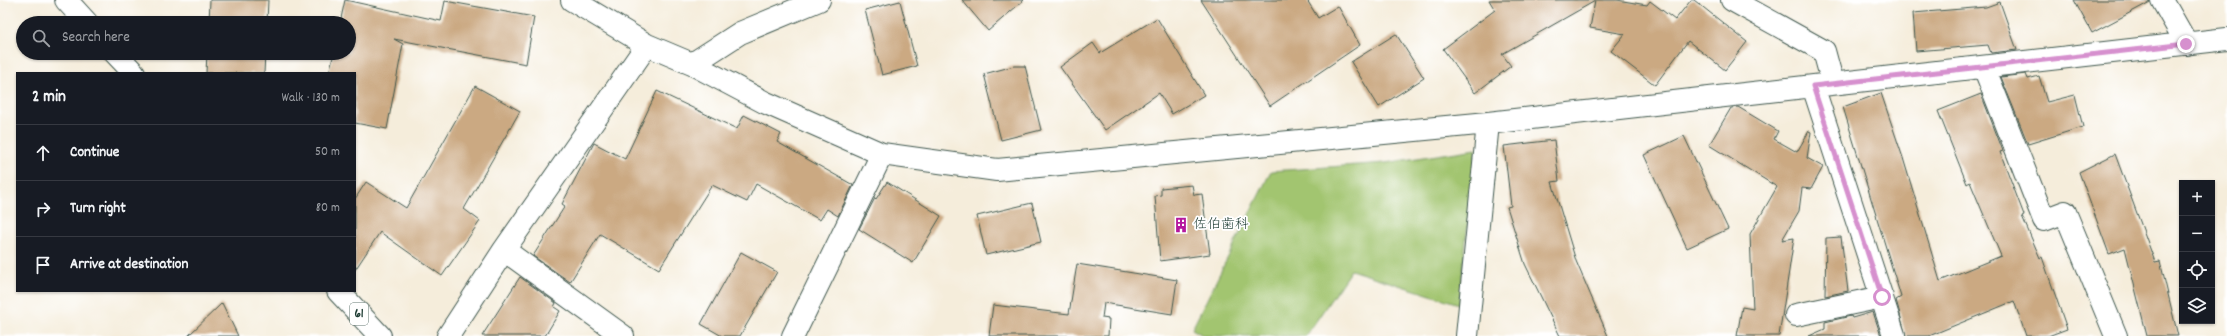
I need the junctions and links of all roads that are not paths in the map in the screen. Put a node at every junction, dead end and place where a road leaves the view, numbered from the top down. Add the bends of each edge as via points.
1 (66, 0) edge
2 (572, 0) edge
3 (819, 0) edge
4 (1732, 0) edge
5 (2162, 0) edge
6 (81, 16) edge
7 (2227, 39) edge
8 (2186, 44) junction
9 (647, 45) junction
10 (122, 60) edge
11 (692, 64) junction
12 (1984, 67) junction
13 (133, 72) edge
14 (1823, 85) junction
15 (1488, 123) junction
16 (882, 154) junction
17 (504, 250) junction
18 (339, 292) edge
19 (1882, 297) junction
20 (1796, 315) dead end
21 (1894, 335) dead end
22 (380, 336) edge
23 (448, 336) edge
24 (623, 336) edge
25 (793, 336) edge
26 (1467, 336) edge
27 (2116, 336) edge

1 - 6 street
2 - 9 street
3 - 11 street via 740,33
4 - 14 street via 1824,51
5 - 8 street
7 - 8 street
8 - 12 street
9 - 11 street
9 - 17 street
10 - 13 street
11 - 16 street via 764,102
12 - 14 street
12 - 27 street via 2044,220 2065,212
14 - 15 street
14 - 19 street
15 - 16 street via 997,170
15 - 26 street
16 - 25 street
17 - 23 street
17 - 24 street
18 - 22 street, 61
19 - 20 street
19 - 21 street

